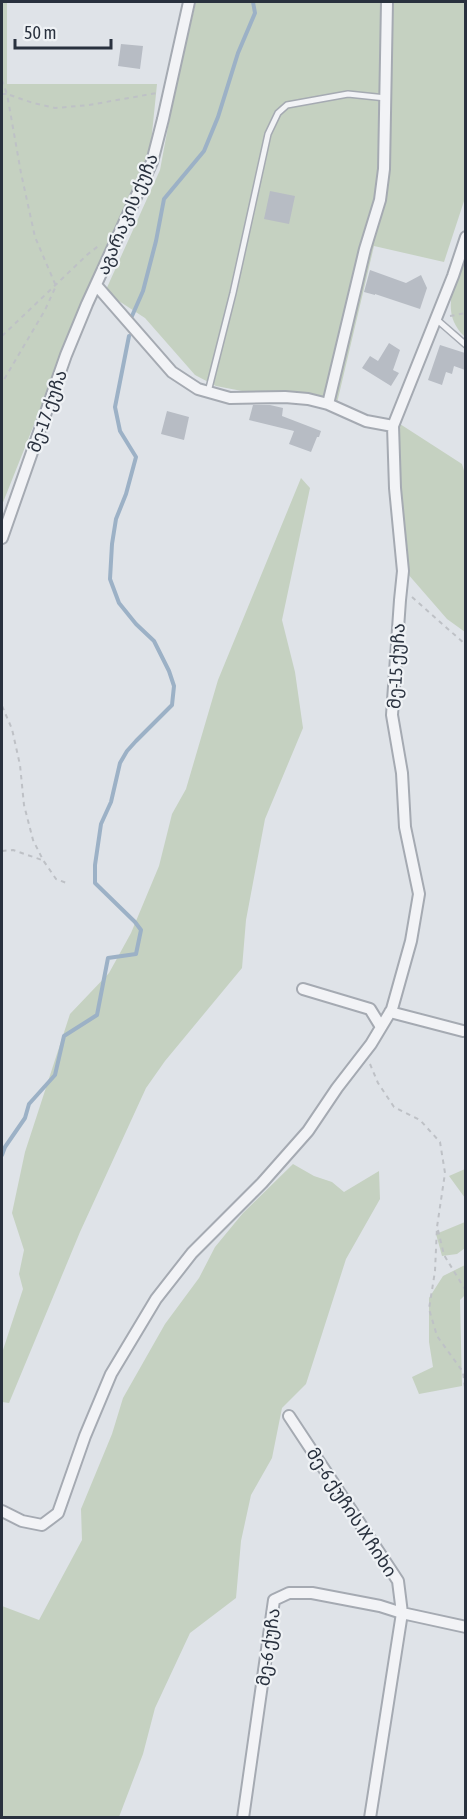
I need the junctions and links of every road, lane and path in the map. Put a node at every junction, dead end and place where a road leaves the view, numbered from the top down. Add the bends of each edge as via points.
1 (189, 2) edge
2 (387, 2) edge
3 (2, 80) edge
4 (168, 91) junction
5 (2, 94) edge
6 (7, 94) junction
7 (386, 98) junction
8 (465, 237) edge
9 (104, 242) dead end
10 (56, 285) junction
11 (96, 285) junction
12 (435, 318) junction
13 (2, 336) edge
14 (465, 345) edge
15 (2, 383) edge
16 (207, 393) junction
17 (328, 404) junction
18 (393, 426) junction
19 (2, 538) edge
20 (402, 587) junction
21 (465, 645) edge
22 (2, 706) edge
23 (2, 851) edge
24 (43, 860) junction
25 (69, 884) dead end
26 (303, 989) dead end
27 (390, 1012) junction
28 (381, 1027) junction
29 (463, 1031) dead end
30 (371, 1044) junction
31 (437, 1227) junction
32 (465, 1291) edge
33 (465, 1395) edge
34 (289, 1416) dead end
35 (465, 1417) edge
36 (465, 1440) edge
37 (2, 1510) edge
38 (402, 1613) junction
39 (465, 1627) edge
40 (243, 1818) edge
41 (370, 1818) edge

1 - 4 street, აგარაკის ქუჩა
2 - 7 street
3 - 6 path
4 - 6 path via 55,108
4 - 11 street, აგარაკის ქუჩა via 152,162
5 - 6 path
6 - 10 path via 35,237
7 - 16 lane via 348,94 287,105 278,113 268,134
7 - 17 street via 380,200
8 - 12 street
9 - 10 path
10 - 13 path
10 - 15 path
11 - 16 street via 172,372
11 - 19 street, მე-17 ქუჩა via 66,355
12 - 14 lane
12 - 18 street
16 - 17 street via 230,398 308,399
17 - 18 street via 366,421
18 - 20 street, მე-15 ქუჩა
20 - 21 path
20 - 27 street, მე-15 ქუჩა via 392,715 402,773 405,827 419,894 411,941
22 - 24 path via 12,729 33,840
23 - 24 path via 13,850
24 - 25 path via 56,879
26 - 28 street via 370,1009
27 - 28 street, მე-15 ქუჩა
27 - 29 street
28 - 30 street, მე-15 ქუჩა
30 - 31 path via 369,1062 394,1107 420,1120 440,1142 445,1173
30 - 37 street, მე-15 ქუჩა via 308,1131 192,1253 156,1299 111,1374 58,1513 42,1525 22,1521
31 - 32 path via 444,1255
31 - 33 path via 429,1309 437,1336 463,1372
34 - 38 street, მე-6 ქუჩის IX ჩიხი via 398,1581
35 - 36 path
38 - 39 street, მე-6 ქუჩა
38 - 40 street, მე-6 ქუჩა via 312,1593 289,1593 274,1600
38 - 41 street, მე-6 ქუჩის IX ჩიხი

